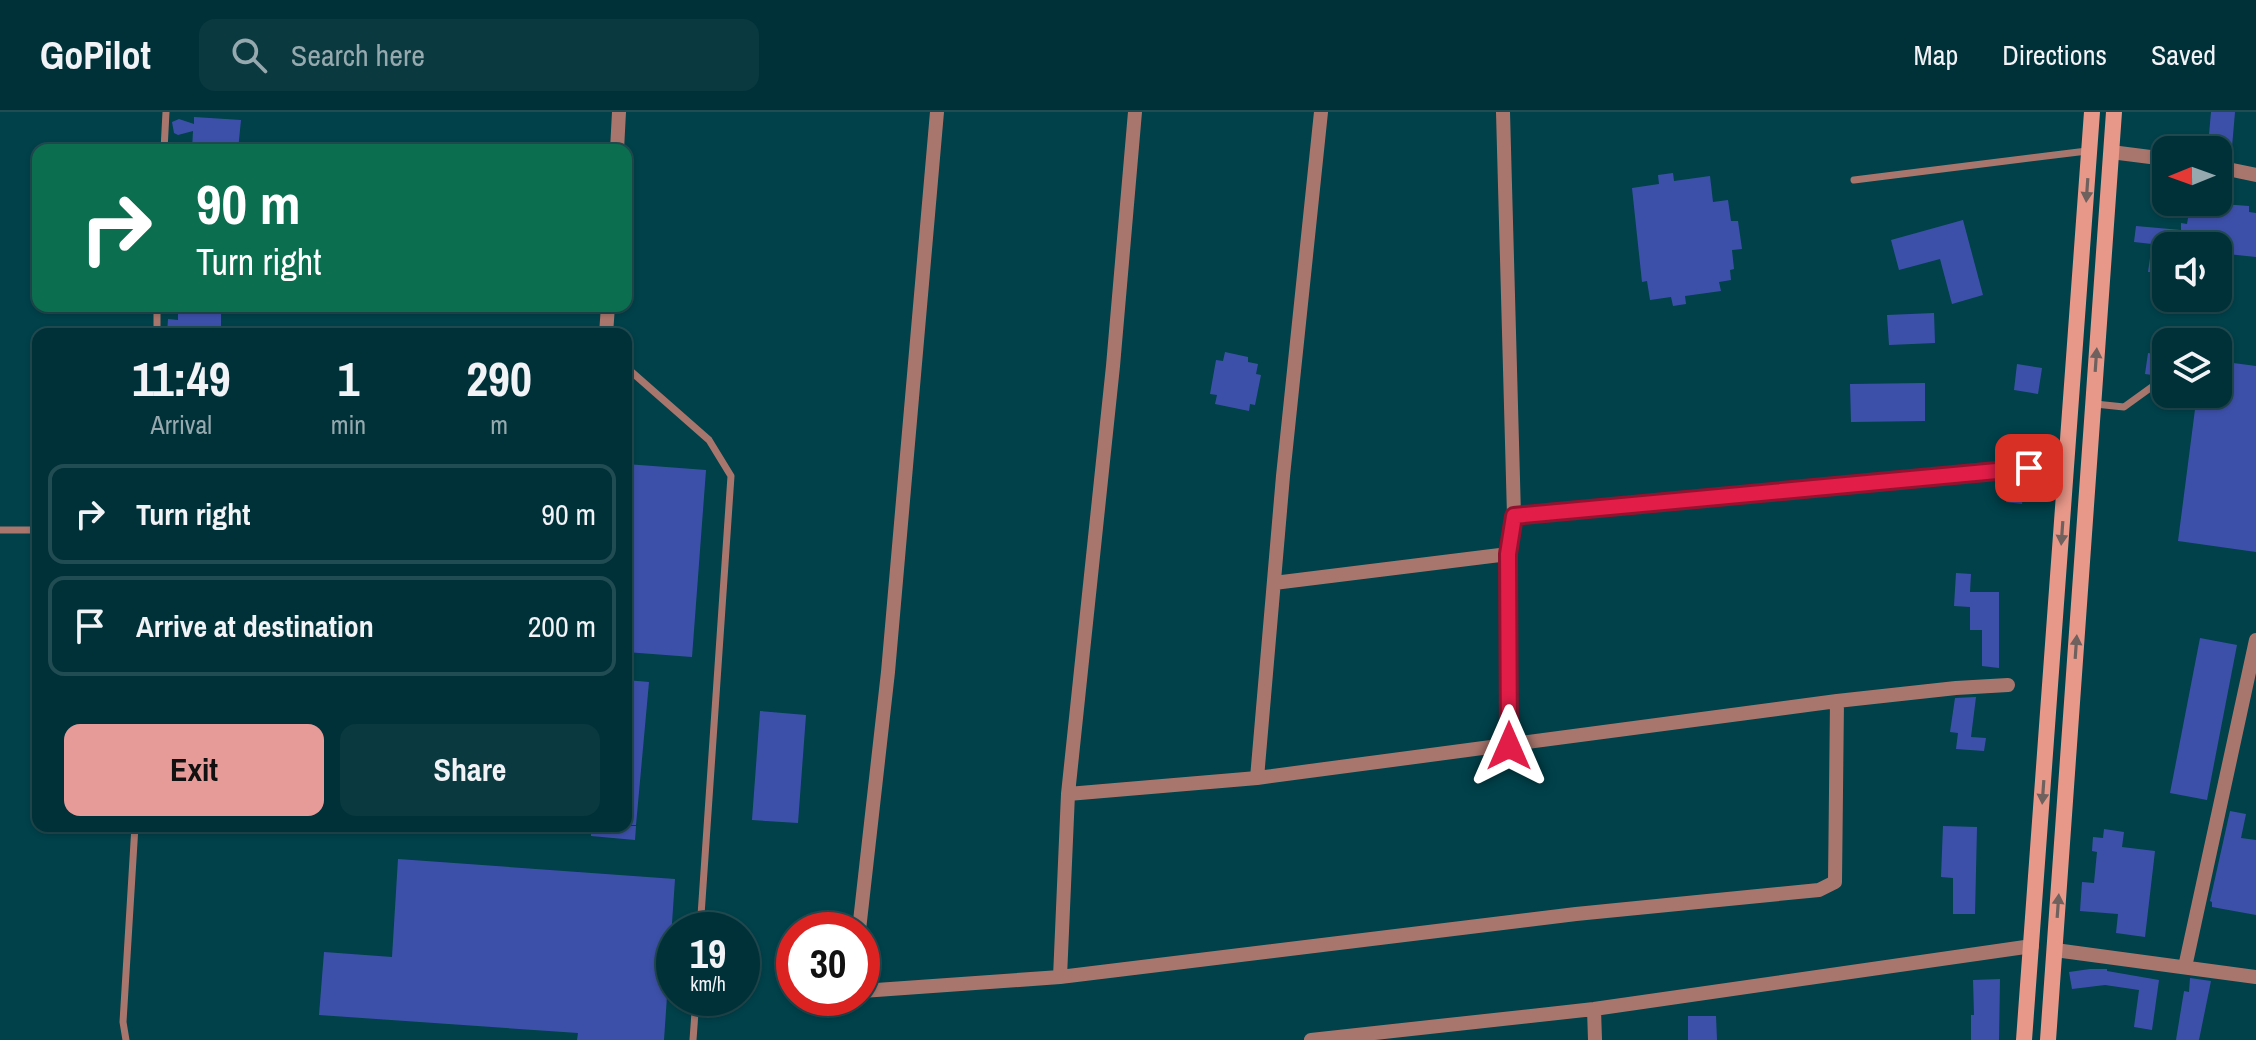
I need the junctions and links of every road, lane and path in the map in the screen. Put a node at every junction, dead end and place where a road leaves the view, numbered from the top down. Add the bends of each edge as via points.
1 (166, 112) edge
2 (619, 112) edge
3 (937, 112) edge
4 (1135, 112) edge
5 (1321, 112) edge
6 (1503, 112) edge
7 (2092, 112) edge
8 (2114, 112) edge
9 (164, 144) edge
10 (617, 144) edge
11 (2090, 151) junction
12 (2111, 152) junction
13 (2152, 157) edge
14 (2232, 170) edge
15 (2256, 175) edge
16 (1854, 180) dead end
17 (632, 372) edge
18 (2152, 387) edge
19 (2093, 403) junction
20 (2029, 468) dead end
21 (1514, 516) junction
22 (0, 530) edge
23 (32, 530) edge
24 (1508, 554) junction
25 (1274, 583) junction
26 (2256, 640) edge
27 (2008, 685) dead end
28 (1837, 701) junction
29 (1509, 746) junction
30 (1257, 778) junction
31 (1068, 794) junction
32 (135, 832) edge
33 (701, 912) edge
34 (861, 912) edge
35 (2032, 946) junction
36 (2055, 950) junction
37 (2185, 967) junction
38 (1060, 977) junction
39 (2256, 977) edge
40 (880, 990) edge
41 (1594, 1009) junction
42 (695, 1016) edge
43 (126, 1040) edge
44 (693, 1040) edge
45 (1311, 1040) edge
46 (1595, 1040) edge
47 (2024, 1040) edge
48 (2048, 1040) edge

1 - 9 lane
2 - 10 street
3 - 34 street via 888,672
4 - 31 street
5 - 25 street
6 - 21 street
7 - 11 main road
8 - 12 main road
11 - 16 lane
11 -> 35 main road
12 - 13 street
19 -> 12 main road
14 - 15 street
17 - 33 lane via 709,440 731,476
18 - 19 lane via 2124,407
36 -> 19 main road
20 - 21 street
21 - 24 street
22 - 23 lane
24 - 25 street
24 - 29 street
25 - 30 street
26 - 37 street
27 - 28 street
28 - 29 street
28 - 38 street via 1835,882 1819,890
29 - 30 street
30 - 31 street
31 - 38 street
32 - 43 lane
35 - 41 street
35 - 47 main road
36 - 37 street
36 - 48 main road
37 - 39 street
38 - 40 street
41 - 45 street
41 - 46 street
42 - 44 lane

